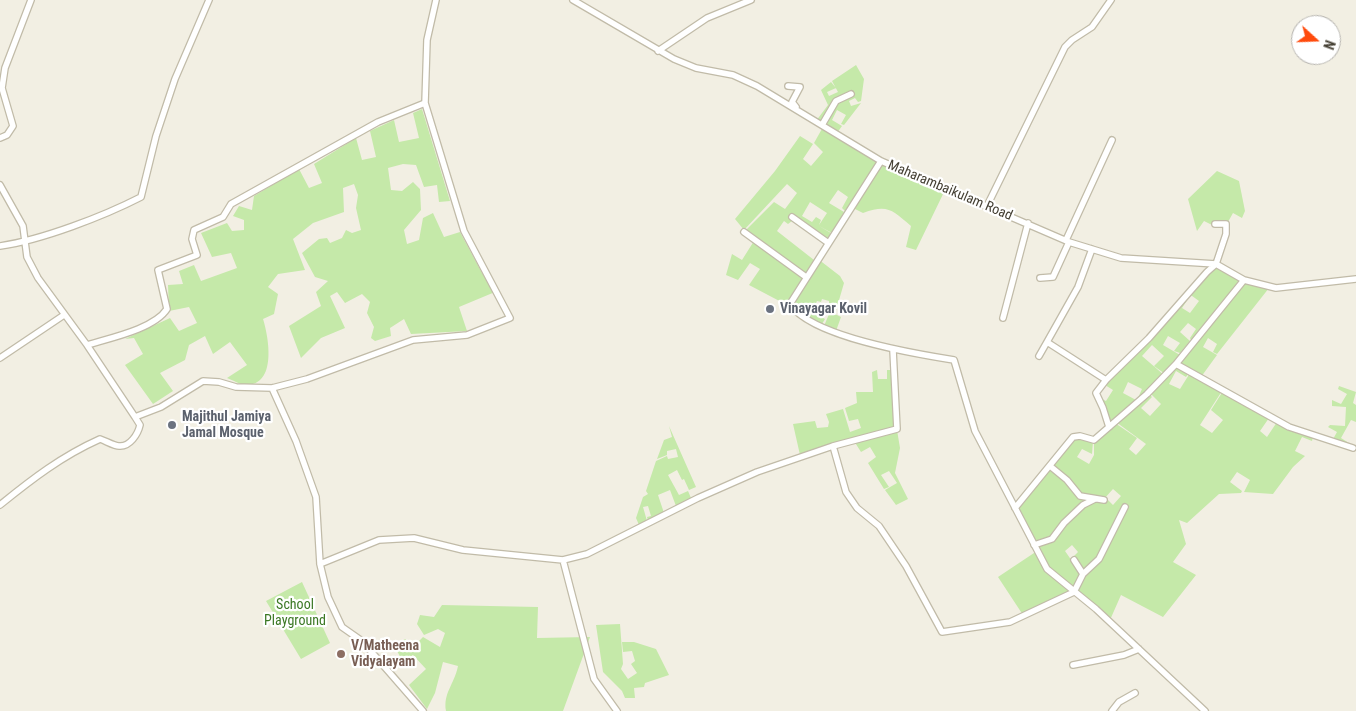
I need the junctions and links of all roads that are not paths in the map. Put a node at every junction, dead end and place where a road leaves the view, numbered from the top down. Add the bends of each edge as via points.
1 (31, 0) edge
2 (209, 0) edge
3 (436, 0) edge
4 (573, 0) edge
5 (751, 0) edge
6 (1111, 0) edge
7 (658, 51) junction
8 (788, 86) dead end
9 (1, 88) edge
10 (851, 94) dead end
11 (425, 103) junction
12 (798, 111) junction
13 (822, 125) junction
14 (0, 138) edge
15 (1112, 140) dead end
16 (891, 158) dead end
17 (881, 161) junction
18 (888, 164) junction
19 (0, 185) edge
20 (987, 206) junction
21 (792, 217) dead end
22 (1028, 223) junction
23 (1216, 224) dead end
24 (744, 232) dead end
25 (1067, 241) junction
26 (24, 242) junction
27 (827, 242) junction
28 (0, 246) edge
29 (1092, 249) junction
30 (1216, 264) junction
31 (806, 277) junction
32 (1040, 278) dead end
33 (1356, 279) edge
34 (1244, 280) junction
35 (64, 315) junction
36 (1003, 318) dead end
37 (1047, 342) junction
38 (87, 345) junction
39 (893, 350) junction
40 (1039, 356) dead end
41 (0, 358) edge
42 (1176, 364) junction
43 (1106, 380) junction
44 (272, 388) junction
45 (135, 417) junction
46 (1109, 427) junction
47 (833, 446) junction
48 (1353, 448) dead end
49 (1050, 466) junction
50 (1095, 499) junction
51 (1104, 500) dead end
52 (0, 505) edge
53 (1125, 507) dead end
54 (1016, 508) junction
55 (1034, 545) junction
56 (563, 560) junction
57 (1074, 560) dead end
58 (320, 564) junction
59 (1082, 574) junction
60 (1074, 592) junction
61 (1140, 649) junction
62 (1073, 665) dead end
63 (1135, 693) dead end
64 (423, 711) edge
65 (617, 711) edge
66 (1112, 711) edge
67 (1205, 711) edge

1 - 9 street via 5,68
2 - 26 street via 175,79 141,197
3 - 11 street via 427,40
4 - 7 street, Maharambaikulam Road
5 - 7 street via 707,18
6 - 20 street via 1092,27 1065,47
7 - 12 street, Maharambaikulam Road via 696,68 733,76 757,86
8 - 12 street via 800,87 792,102
9 - 14 street via 12,126
10 - 13 street via 836,101
11 - 38 street via 378,122 231,204 223,217 194,230 192,239 197,255 158,270 166,309 161,317
11 - 44 street via 464,231 510,318 467,335 413,340 307,379
12 - 13 street, Maharambaikulam Road
13 - 17 street, Maharambaikulam Road
15 - 25 street
16 - 18 street
17 - 18 street, Maharambaikulam Road
17 - 27 street
18 - 20 street, Maharambaikulam Road
19 - 26 street via 23,226
20 - 22 street, Maharambaikulam Road
21 - 27 street
22 - 25 street, Maharambaikulam Road
22 - 36 street
23 - 30 street via 1226,224
24 - 31 street
25 - 29 street, Maharambaikulam Road
25 - 32 street via 1053,277
26 - 28 street
26 - 35 street via 27,257 38,278
27 - 31 street
29 - 30 street, Maharambaikulam Road via 1121,258
29 - 37 street via 1078,287
30 - 34 street, Maharambaikulam Road
30 - 43 street
31 - 39 street via 790,304 794,310 830,331
33 - 34 street, Maharambaikulam Road via 1276,288
34 - 42 street
35 - 38 street
35 - 41 street
37 - 40 street
37 - 43 street
38 - 45 street
39 - 47 street via 896,429
39 - 54 street via 954,360 975,431
42 - 46 street
42 - 48 street via 1290,428
43 - 46 street via 1096,393
44 - 45 street via 236,387 203,381 161,407
44 - 58 street via 316,497
45 - 52 street via 140,425 138,434 127,444 118,446 100,439 80,448 49,466
46 - 49 street via 1094,440 1080,436 1073,438
47 - 56 street via 757,472 594,550
47 - 60 street via 846,492 857,508 879,526 906,566 942,632 1010,622
49 - 50 street via 1068,480 1080,496
49 - 54 street
50 - 51 street
50 - 55 street via 1083,505 1052,539
53 - 59 street via 1099,558
54 - 55 street
55 - 60 street via 1047,569
56 - 58 street via 463,550 414,538 379,540
56 - 65 street via 594,679
57 - 59 street
58 - 64 street via 328,597 342,627 362,641
59 - 60 street
60 - 61 street
61 - 62 street
61 - 67 street
63 - 66 street via 1119,702

